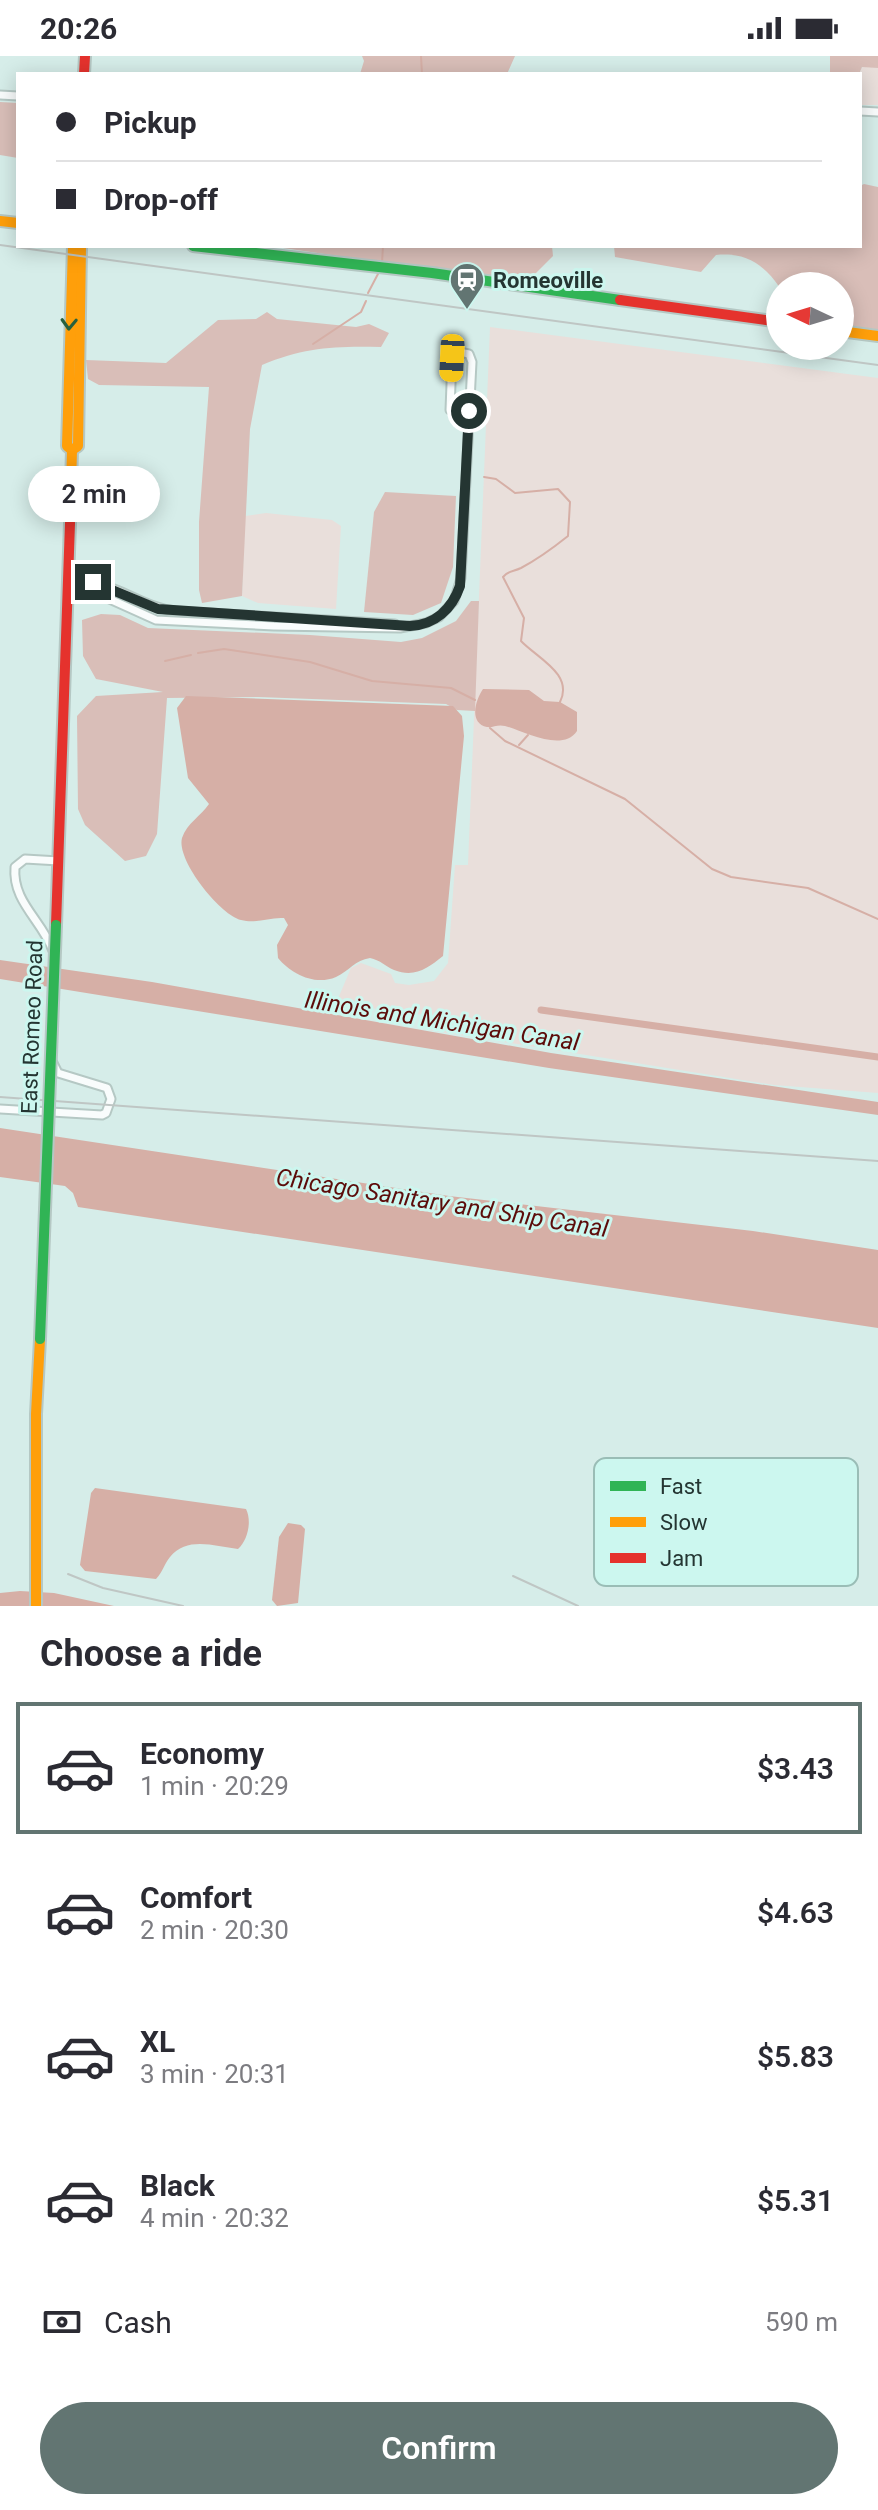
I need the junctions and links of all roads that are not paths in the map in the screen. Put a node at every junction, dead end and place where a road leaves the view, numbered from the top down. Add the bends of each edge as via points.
1 (73, 248) edge
2 (81, 248) edge
3 (211, 248) edge
4 (766, 320) edge
5 (854, 333) edge
6 (878, 336) edge
7 (469, 411) junction
8 (72, 450) junction
9 (68, 587) junction
10 (59, 861) junction
11 (0, 1109) edge
12 (36, 1606) edge

1 -> 8 main road, East Romeo Road via 67,394 67,446
2 - 8 main road, East Romeo Road via 78,446
3 - 4 main road
5 - 6 main road
7 - 7 street via 472,362 469,354 459,352 452,358 450,410
7 - 9 street via 460,586 439,617 410,626 156,620
8 - 9 main road, East Romeo Road
9 - 10 main road, East Romeo Road
10 - 11 street, bridge via 25,859 15,867 14,876 16,892 51,944 57,965 53,1065 64,1075 103,1085 111,1103 102,1115
10 - 12 main road, East Romeo Road, bridge via 36,1414

